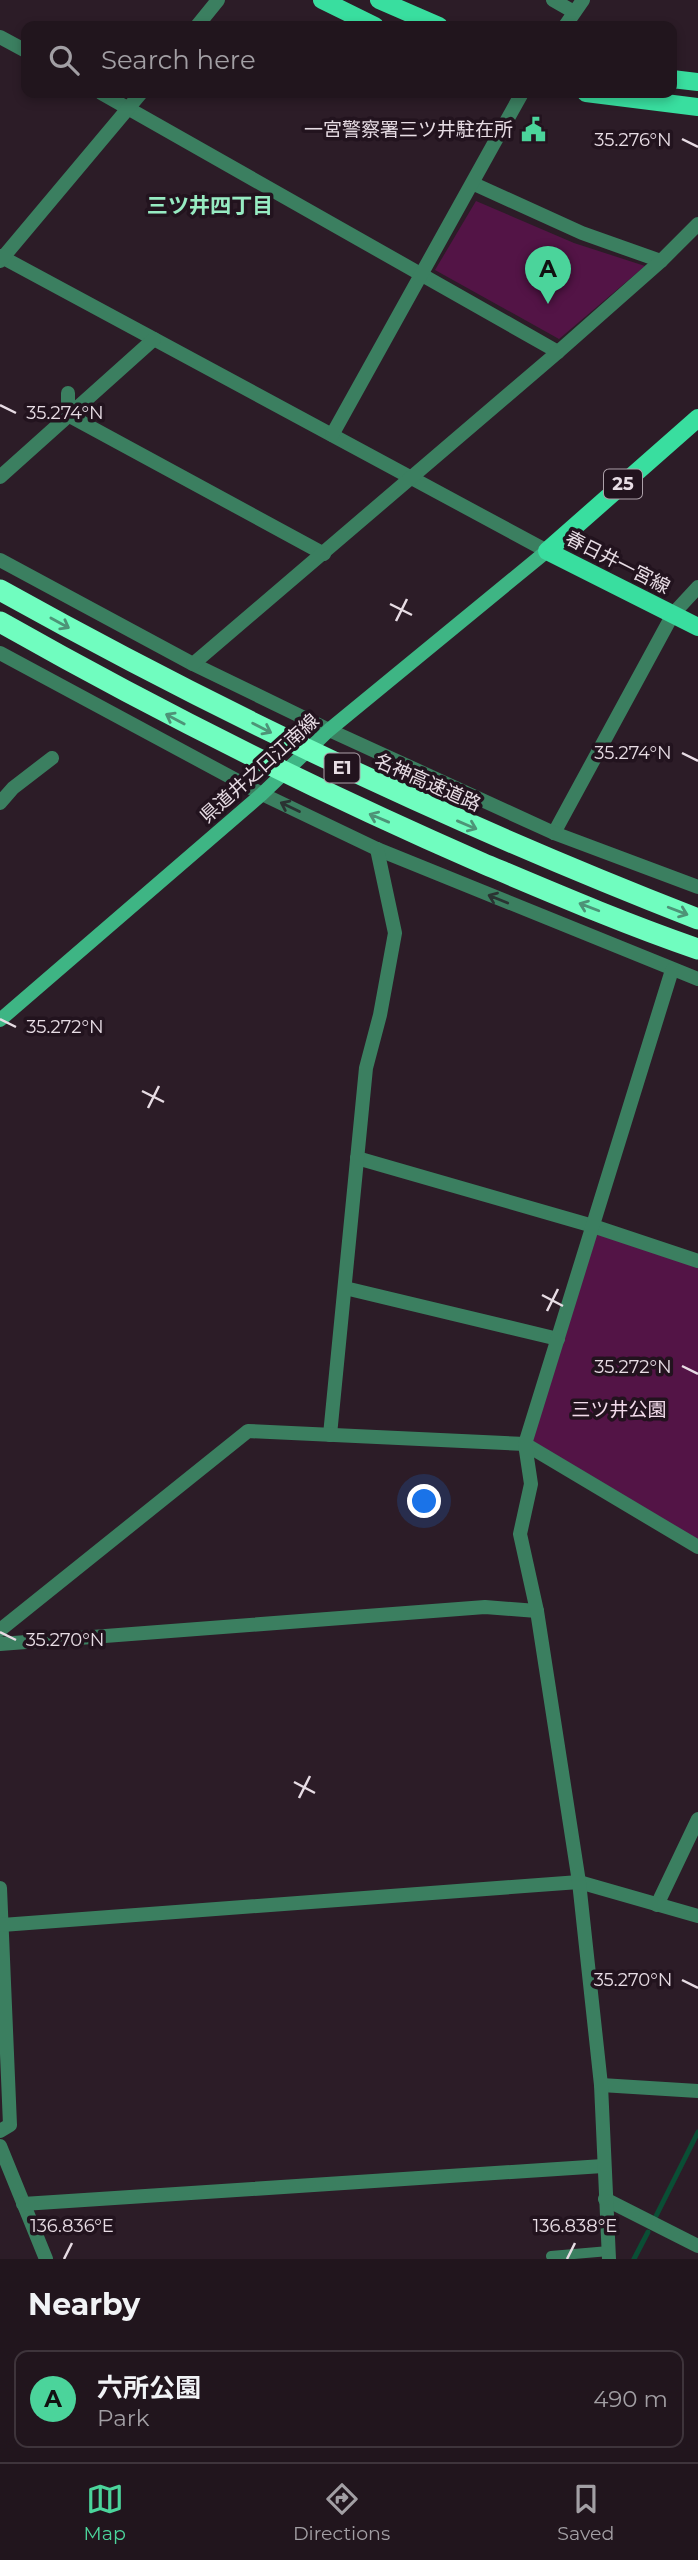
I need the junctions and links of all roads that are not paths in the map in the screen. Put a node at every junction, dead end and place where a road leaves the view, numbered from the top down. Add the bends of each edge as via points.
1 (218, 0) edge
2 (322, 0) edge
3 (379, 0) edge
4 (554, 0) edge
5 (579, 6) edge
6 (201, 21) edge
7 (365, 21) edge
8 (427, 21) edge
9 (568, 21) edge
10 (0, 37) edge
11 (21, 48) edge
12 (677, 80) edge
13 (698, 82) edge
14 (110, 98) edge
15 (137, 98) edge
16 (519, 98) edge
17 (626, 98) edge
18 (698, 107) edge
19 (128, 108) junction
20 (474, 184) junction
21 (698, 224) edge
22 (1, 258) edge
23 (661, 261) junction
24 (423, 275) junction
25 (154, 340) junction
26 (558, 352) junction
27 (68, 393) dead end
28 (68, 415) junction
29 (698, 418) edge
30 (332, 435) junction
31 (0, 477) edge
32 (410, 478) junction
33 (548, 551) junction
34 (324, 554) junction
35 (0, 560) edge
36 (698, 587) edge
37 (0, 590) edge
38 (673, 614) junction
39 (0, 622) edge
40 (698, 627) edge
41 (0, 653) edge
42 (192, 664) junction
43 (329, 730) junction
44 (52, 758) dead end
45 (262, 794) junction
46 (0, 803) edge
47 (554, 833) junction
48 (377, 849) junction
49 (698, 887) edge
50 (698, 919) edge
51 (698, 949) edge
52 (672, 970) junction
53 (698, 979) edge
54 (0, 1020) edge
55 (357, 1158) junction
56 (593, 1226) junction
57 (698, 1261) edge
58 (345, 1288) junction
59 (558, 1339) junction
60 (330, 1435) junction
61 (526, 1444) junction
62 (698, 1548) edge
63 (537, 1611) junction
64 (0, 1630) edge
65 (0, 1644) edge
66 (698, 1819) edge
67 (579, 1882) junction
68 (0, 1888) edge
69 (657, 1905) junction
70 (698, 1916) edge
71 (2, 1926) edge
72 (601, 2085) junction
73 (698, 2091) edge
74 (0, 2131) edge
75 (0, 2146) edge
76 (603, 2166) junction
77 (605, 2199) junction
78 (23, 2204) junction
79 (698, 2246) edge
80 (609, 2255) edge
81 (551, 2256) dead end
82 (46, 2259) edge

1 - 6 street
2 - 7 main road
3 - 8 main road
4 - 5 street
5 - 9 street
10 - 11 street
12 - 13 main road
14 - 19 street
15 - 19 street
16 - 20 street
17 - 18 main road
19 - 22 street
19 - 24 street
20 - 23 street via 582,233
20 - 24 street
21 - 23 street
22 - 25 street
23 - 26 street
24 - 26 street
24 - 30 street
25 - 28 street
25 - 30 street
26 - 32 street
27 - 28 street
28 - 31 street
28 - 34 street
29 - 33 main road, 春日井一宮線 / 25
30 - 32 street
32 - 33 street
32 - 34 street
33 - 38 main road, 春日井一宮線
33 - 43 main road, 県道井之口江南線
34 - 42 street
35 - 42 street
36 - 38 street
37 -> 50 highway, 名神高速道路 / E1, bridge via 329,762 558,864
38 - 40 main road, 春日井一宮線
38 - 47 street
51 -> 39 highway, E1, bridge via 564,898 369,814 180,722
41 - 45 street
42 - 43 street
43 - 45 main road, 県道井之口江南線
43 - 47 street
44 - 46 street
48 -> 45 street
45 - 54 main road, 県道井之口江南線
47 - 49 street
52 -> 48 street
48 - 55 street via 395,933 366,1068
52 - 53 street
52 - 56 street
55 - 56 street
55 - 58 street
56 - 57 street
56 - 59 street
58 - 59 street
58 - 60 street
59 - 61 street
60 - 61 street
60 - 64 street via 248,1431
61 - 62 street
61 - 63 street via 531,1484 520,1534
63 - 65 street via 485,1606
63 - 67 street
66 - 69 street
67 - 69 street
67 - 71 street
67 - 72 street
68 - 71 street
69 - 70 street
71 - 74 street via 10,2125
72 - 73 street
72 - 76 street
75 - 78 street
76 - 77 street
76 - 78 street
77 - 79 street
77 - 80 street
78 - 82 street
80 - 81 lane

